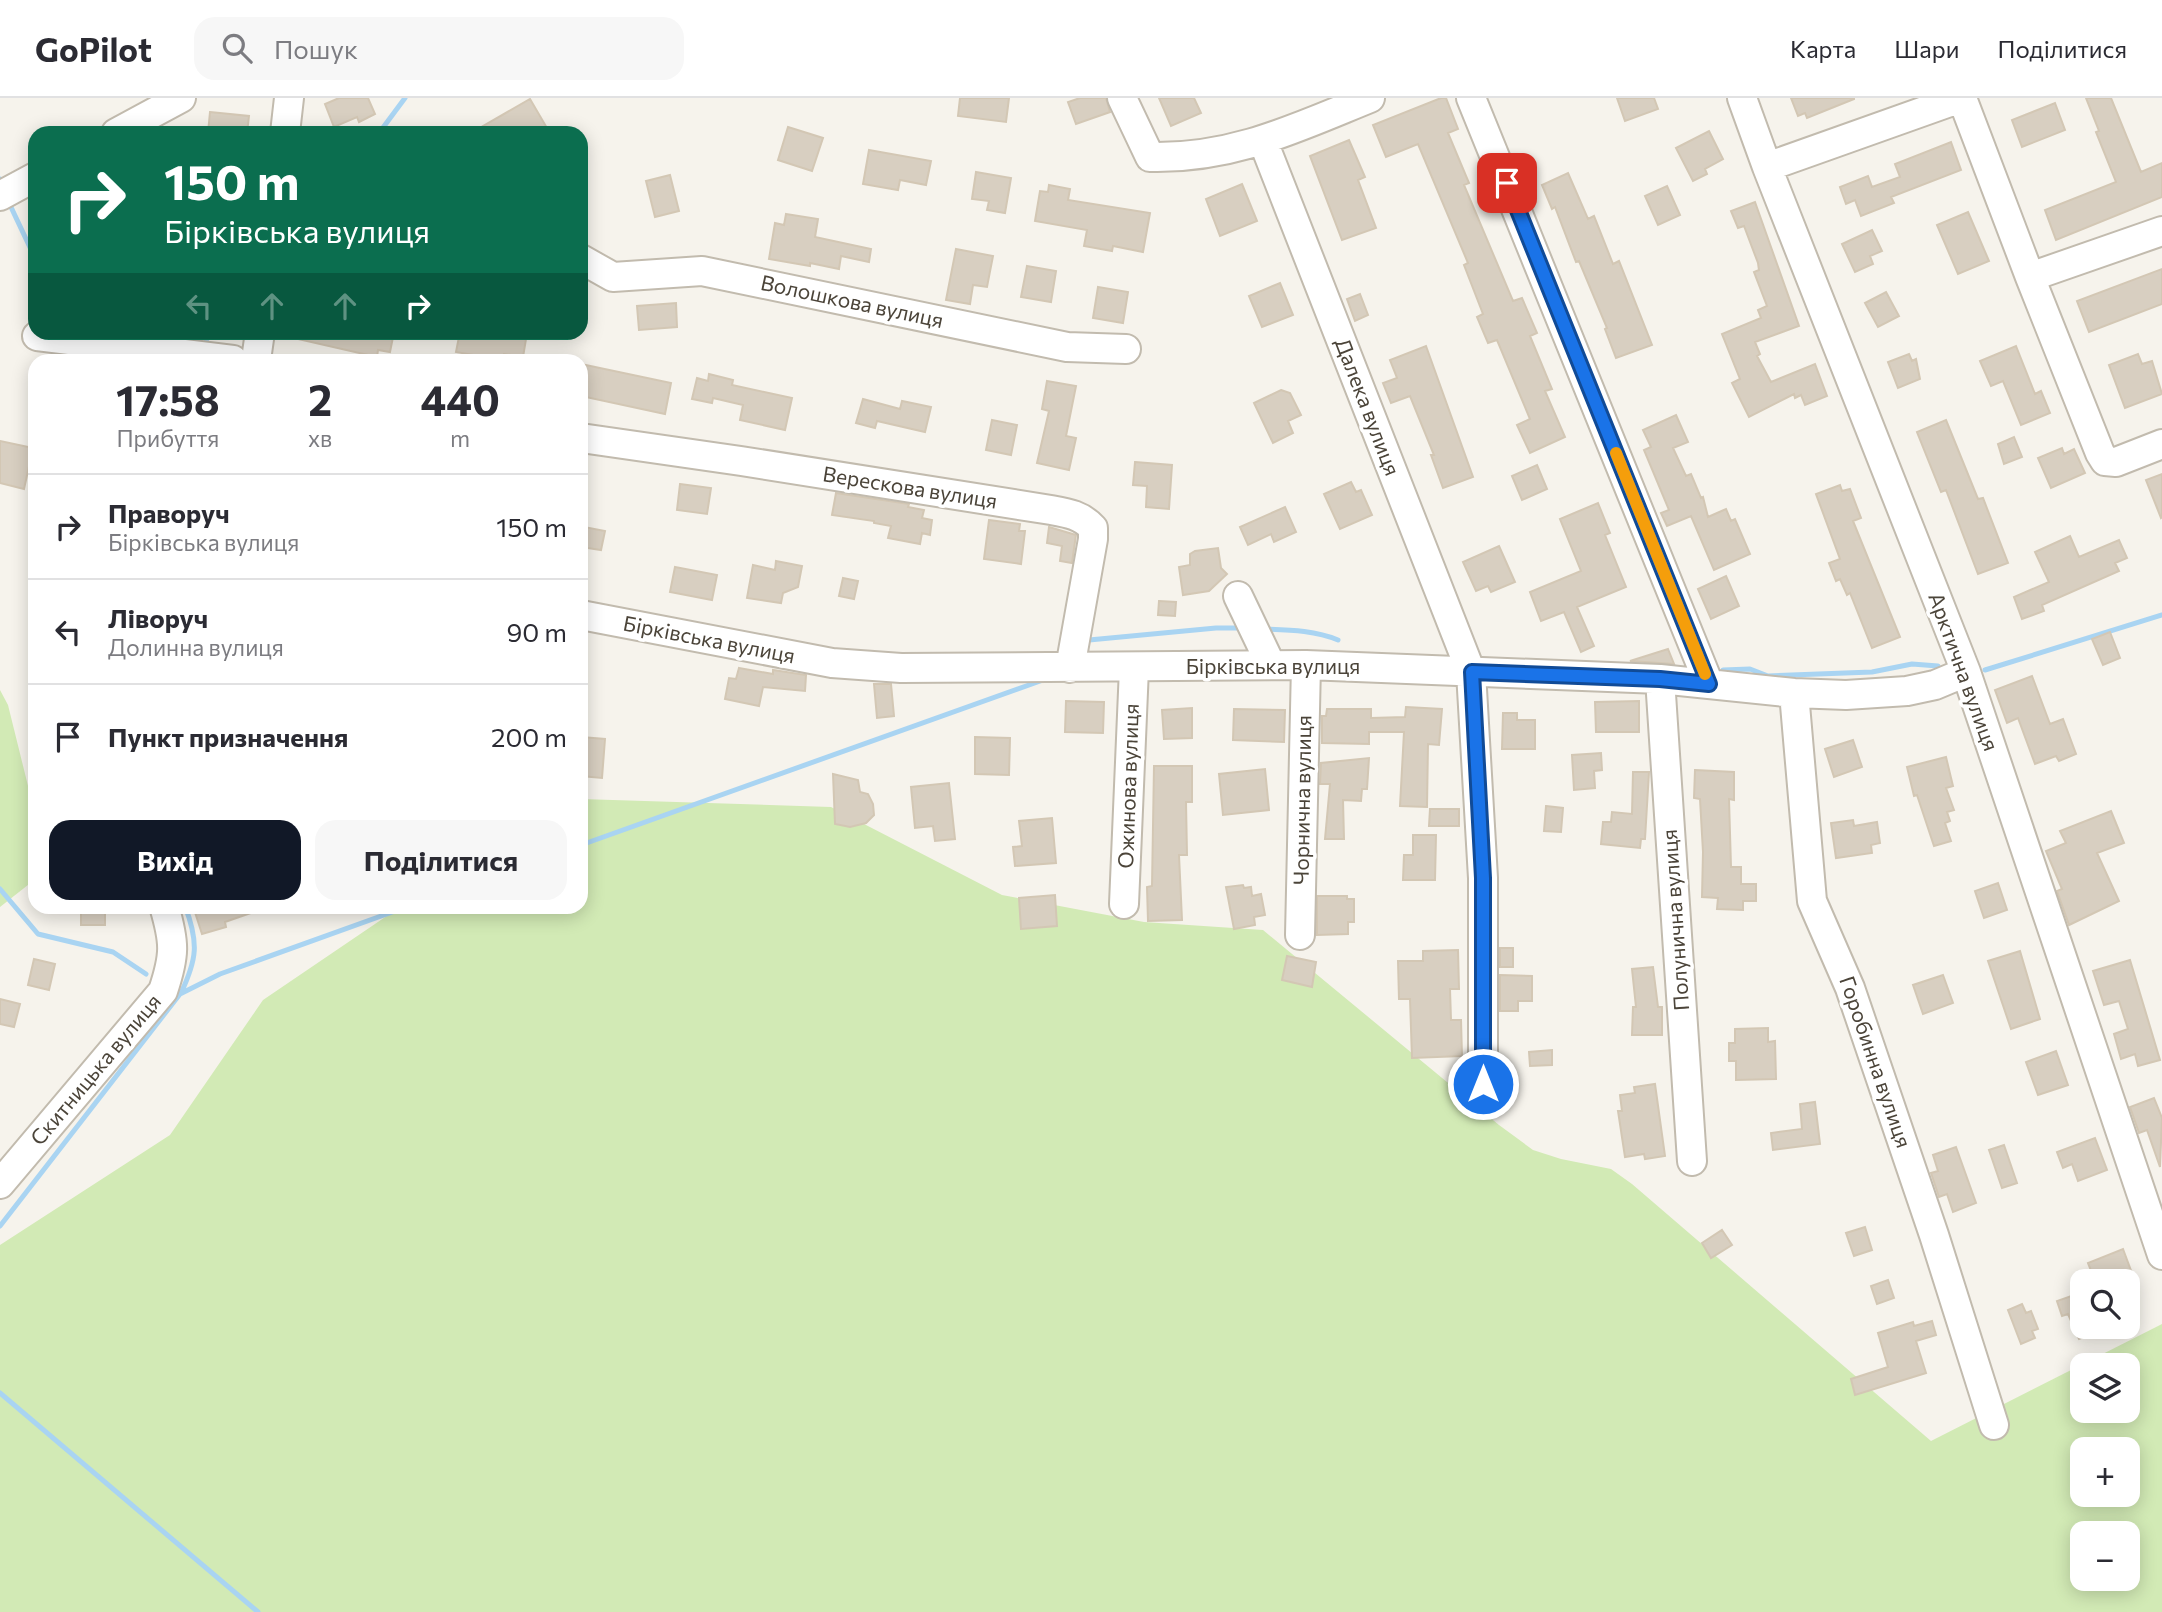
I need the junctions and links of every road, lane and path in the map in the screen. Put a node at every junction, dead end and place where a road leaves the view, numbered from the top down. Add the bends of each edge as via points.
1 (181, 98) edge
2 (289, 98) edge
3 (1122, 98) edge
4 (1370, 98) edge
5 (1471, 98) edge
6 (1742, 98) edge
7 (1962, 98) edge
8 (129, 126) edge
9 (286, 126) edge
10 (1263, 141) junction
11 (1767, 167) junction
12 (28, 181) edge
13 (0, 196) edge
14 (2162, 232) edge
15 (588, 263) edge
16 (2030, 277) junction
17 (66, 340) edge
18 (1126, 349) dead end
19 (184, 354) edge
20 (588, 439) edge
21 (2162, 444) edge
22 (1238, 596) dead end
23 (588, 616) edge
24 (1271, 665) junction
25 (1306, 665) junction
26 (1070, 668) junction
27 (1133, 668) junction
28 (1472, 672) junction
29 (1966, 672) junction
30 (1660, 679) junction
31 (1709, 684) junction
32 (1794, 693) junction
33 (1124, 904) dead end
34 (166, 914) edge
35 (1300, 935) dead end
36 (1483, 1084) dead end
37 (1692, 1161) dead end
38 (0, 1184) edge
39 (2162, 1255) edge
40 (1994, 1425) dead end

1 - 8 street
2 - 9 street
3 - 10 street via 1150,157 1180,157
4 - 10 street
5 - 31 street
6 - 11 street, Арктична вулиця
7 - 11 street
7 - 16 street
10 - 28 street, Далека вулиця
11 - 29 street, Арктична вулиця
12 - 13 street
14 - 16 street
15 - 18 street, Волошкова вулиця via 613,277 702,271 1067,347
16 - 21 street via 2105,461 2116,462
17 - 19 street
20 - 26 street, Верескова вулиця via 1070,513 1084,519 1093,528 1093,539
22 - 24 street
23 - 26 street, Бірківська вулиця via 832,663 901,668
24 - 25 street, Бірківська вулиця
24 - 27 street, Бірківська вулиця
25 - 28 street, Бірківська вулиця
25 - 35 street, Чорнична вулиця
26 - 27 street, Бірківська вулиця
27 - 33 street, Ожинова вулиця
28 - 30 street, Бірківська вулиця
28 - 36 street, Далека вулиця via 1483,878
29 - 32 street, Бірківська вулиця via 1908,691
29 - 39 street, Арктична вулиця
30 - 31 street, Бірківська вулиця
30 - 37 street, Полунична вулиця
31 - 32 street, Бірківська вулиця
32 - 40 street, Горобинна вулиця via 1812,901 1850,988
34 - 38 street, Скитницька вулиця via 173,961 163,991

